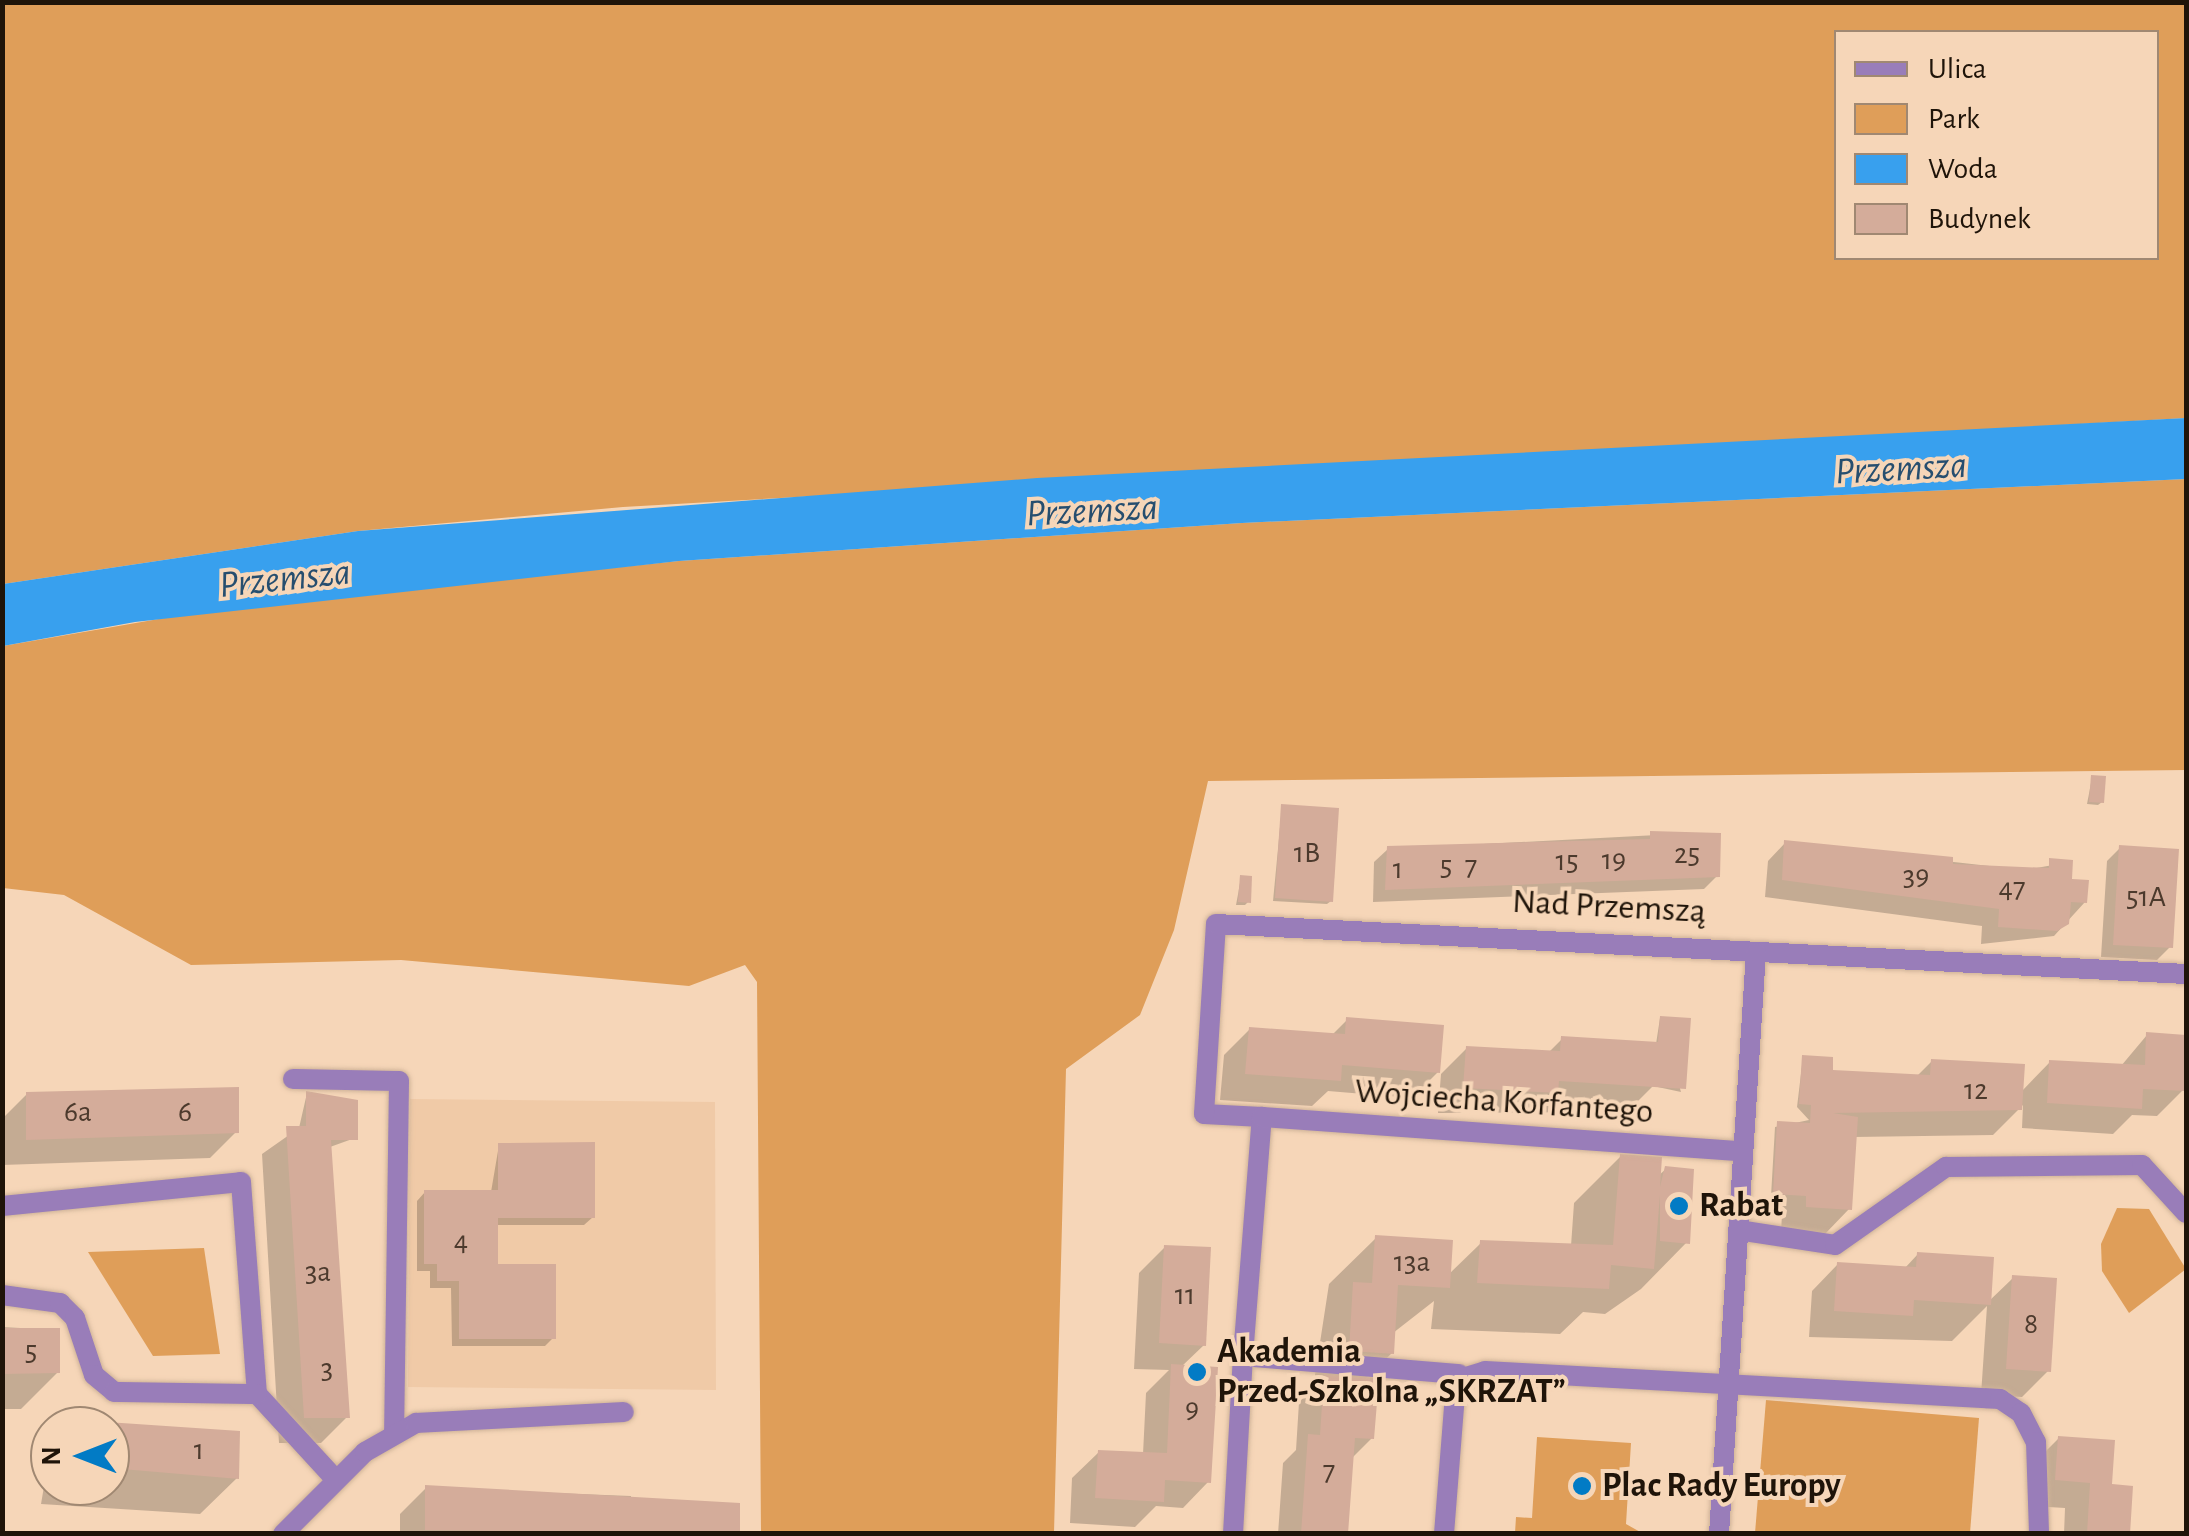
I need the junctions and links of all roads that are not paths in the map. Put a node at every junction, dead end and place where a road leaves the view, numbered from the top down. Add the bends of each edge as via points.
1 (1756, 954) junction
2 (2186, 974) edge
3 (293, 1079) dead end
4 (1204, 1114) joint
5 (1262, 1118) junction
6 (1741, 1151) junction
7 (2, 1206) edge
8 (2186, 1214) edge
9 (1738, 1230) junction
10 (2, 1295) edge
11 (1243, 1356) junction
12 (1459, 1374) junction
13 (1728, 1378) junction
14 (257, 1394) junction
15 (624, 1412) dead end
16 (394, 1432) junction
17 (336, 1480) junction
18 (283, 1534) edge
19 (1232, 1534) edge
20 (1444, 1534) edge
21 (1718, 1534) edge
22 (2039, 1534) edge

1 - 2 street, Nad Przemszą
1 - 4 street, Nad Przemszą via 1719,944 1216,924
1 - 6 street
3 - 16 street via 399,1082
4 - 5 street, Wojciecha Korfantego
5 - 6 street, Wojciecha Korfantego
5 - 11 street
6 - 9 street
7 - 14 street via 241,1182
8 - 9 street via 2142,1165 1946,1167 1835,1245
9 - 13 street
10 - 14 street via 60,1304 75,1318 94,1375 114,1392
11 - 12 street
11 - 19 street
12 - 13 street
12 - 20 street
13 - 21 street
13 - 22 street via 2000,1399 2021,1412 2036,1442
14 - 17 street
15 - 16 street via 481,1413
16 - 17 street
17 - 18 street

